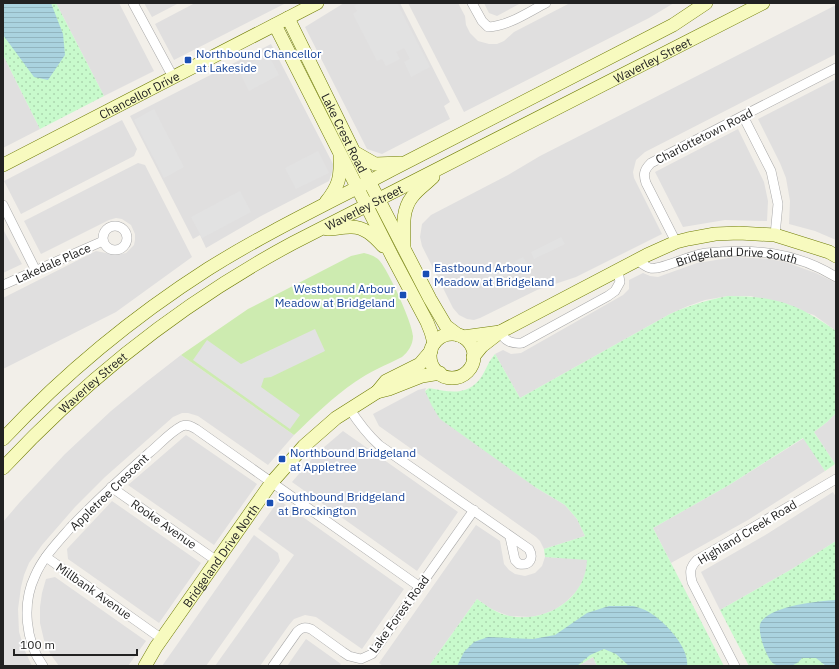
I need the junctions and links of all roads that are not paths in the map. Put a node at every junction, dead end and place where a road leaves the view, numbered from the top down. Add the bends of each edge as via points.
1 (133, 3) edge
2 (317, 3) edge
3 (472, 3) edge
4 (546, 3) edge
5 (706, 3) edge
6 (763, 3) edge
7 (288, 18) junction
8 (274, 25) junction
9 (836, 68) edge
10 (173, 77) junction
11 (743, 116) junction
12 (340, 152) junction
13 (354, 152) junction
14 (406, 163) junction
15 (3, 165) edge
16 (444, 166) junction
17 (363, 185) junction
18 (372, 202) junction
19 (324, 204) junction
20 (3, 205) edge
21 (322, 228) junction
22 (775, 235) junction
23 (103, 241) dead end
24 (676, 242) junction
25 (404, 248) junction
26 (834, 252) edge
27 (392, 256) junction
28 (637, 260) junction
29 (36, 271) junction
30 (618, 271) junction
31 (836, 276) edge
32 (3, 285) edge
33 (500, 332) junction
34 (460, 336) junction
35 (432, 347) junction
36 (473, 357) junction
37 (440, 374) junction
38 (377, 392) junction
39 (349, 408) junction
40 (3, 439) edge
41 (3, 468) edge
42 (836, 479) edge
43 (272, 482) junction
44 (111, 487) junction
45 (474, 510) junction
46 (510, 537) dead end
47 (46, 557) junction
48 (217, 561) junction
49 (420, 587) junction
50 (162, 639) junction
51 (43, 666) edge
52 (145, 666) edge
53 (272, 666) edge
54 (735, 666) edge

1 - 10 street
2 - 7 street, Chancellor Drive
3 - 4 street via 482,22 488,27 497,27
5 - 14 street, Waverley Street via 673,25
6 - 16 street, Waverley Street
7 - 8 street, Chancellor Drive
7 - 13 street, Lake Crest Road
8 - 10 street, Chancellor Drive
8 - 12 street, Lake Crest Road
9 - 11 street, Charlottetown Road
10 - 15 street, Chancellor Drive
11 - 22 street via 771,171 778,204
11 - 24 street, Charlottetown Road via 645,168 646,183
12 - 17 street, Lake Crest Road
12 - 19 street via 339,179
13 - 14 street via 375,164
13 - 17 street, Lake Crest Road
14 - 17 street, Waverley Street
16 - 18 street, Waverley Street
16 - 25 street via 410,201 404,218
17 - 18 street
17 - 19 street, Waverley Street
18 - 21 street, Waverley Street
18 - 25 street
18 - 27 street
19 - 40 street, Waverley Street via 226,259 142,315 45,396
20 - 29 street
21 - 27 street via 361,229 372,235
21 - 41 street, Waverley Street via 234,277 146,337 75,396
22 - 24 street, Bridgeland Drive South via 715,234
22 - 26 street, Bridgeland Drive South
23 - 29 street, Lakedale Place
24 - 28 street, Bridgeland Drive South
25 - 34 street via 444,322
27 - 35 street via 427,322
28 - 30 street, Bridgeland Drive South
28 - 31 street, Bridgeland Drive South via 649,268 656,269 704,253 758,251 792,257
29 - 32 street, Lakedale Place
30 - 33 street, Bridgeland Drive South
30 - 33 street via 620,282 615,291 522,343 512,343 503,339
33 - 34 street, Bridgeland Drive South
33 - 36 street, Bridgeland Drive South
34 - 35 street via 442,336
34 - 36 street via 469,344
35 - 37 street via 433,365
35 - 38 street, Bridgeland Drive North via 420,364 386,381
36 - 37 street via 469,368 459,376 448,377
37 - 38 street, Bridgeland Drive North via 422,376
38 - 39 street, Bridgeland Drive North
39 - 43 street, Bridgeland Drive North via 304,446
39 - 45 street via 364,430 379,445
42 - 54 street, Highland Creek Road via 692,565 692,582
43 - 44 street, Appletree Crescent via 196,428 183,425
43 - 48 street, Bridgeland Drive North
43 - 49 street
44 - 47 street, Appletree Crescent via 59,540
44 - 48 street, Rooke Avenue
45 - 46 street
45 - 49 street, Lake Forest Road
47 - 50 street, Millbank Avenue
47 - 51 street, Appletree Crescent via 35,575 27,607 30,636
48 - 50 street, Bridgeland Drive North
49 - 53 street, Lake Forest Road via 372,654 361,659 349,656 311,629 305,628 297,632
50 - 52 street, Bridgeland Drive North

